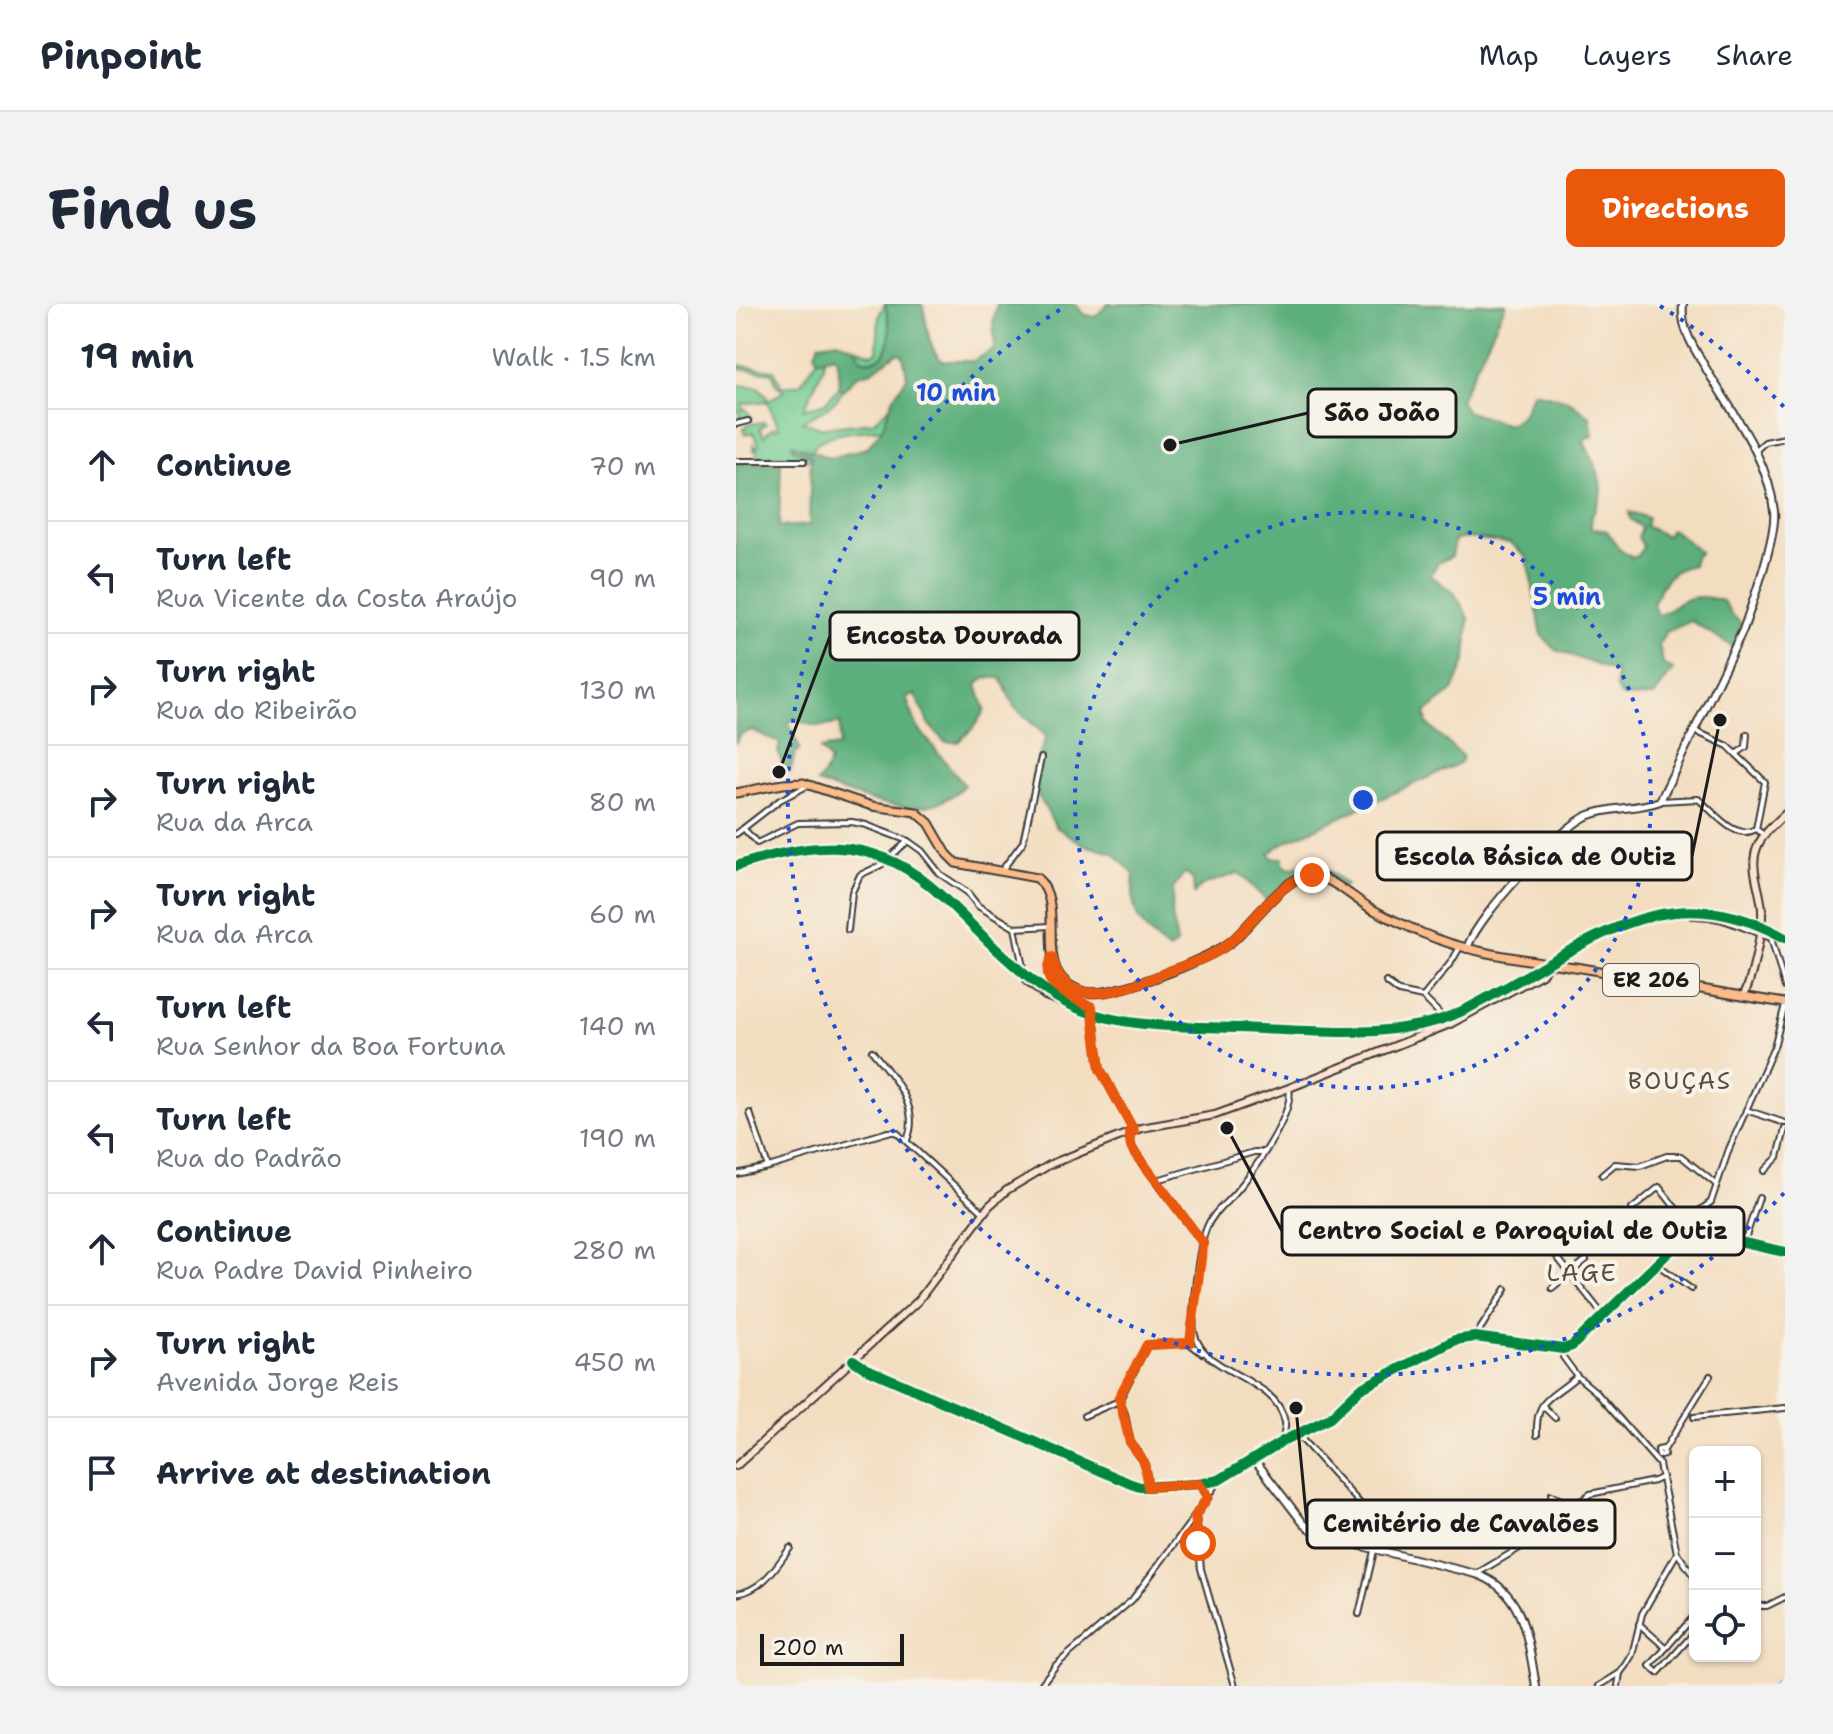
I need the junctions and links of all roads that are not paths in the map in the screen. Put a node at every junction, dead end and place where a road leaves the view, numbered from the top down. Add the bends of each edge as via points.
1 (1683, 304) edge
2 (748, 421) dead end
3 (736, 424) edge
4 (1785, 438) edge
5 (1755, 451) junction
6 (736, 461) edge
7 (804, 461) dead end
8 (1695, 731) junction
9 (1747, 734) dead end
10 (1736, 754) junction
11 (1041, 758) dead end
12 (809, 785) junction
13 (736, 793) edge
14 (1660, 801) junction
15 (1785, 814) edge
16 (744, 829) junction
17 (1756, 829) junction
18 (736, 834) edge
19 (1764, 835) junction
20 (908, 841) junction
21 (1002, 871) junction
22 (1692, 916) dead end
23 (1051, 926) junction
24 (1015, 928) junction
25 (848, 930) dead end
26 (1759, 932) junction
27 (1463, 948) junction
28 (1052, 957) junction
29 (1549, 963) junction
30 (1386, 982) dead end
31 (1750, 986) junction
32 (1785, 987) edge
33 (1743, 996) junction
34 (1423, 997) junction
35 (1753, 997) junction
36 (1785, 1004) edge
37 (1093, 1016) junction
38 (1450, 1024) junction
39 (872, 1051) dead end
40 (1289, 1088) junction
41 (1746, 1109) junction
42 (750, 1113) dead end
43 (1785, 1126) edge
44 (1132, 1132) junction
45 (907, 1140) junction
46 (1264, 1152) junction
47 (768, 1167) junction
48 (1764, 1171) dead end
49 (736, 1174) edge
50 (1602, 1175) dead end
51 (1157, 1180) junction
52 (1717, 1185) junction
53 (1759, 1198) dead end
54 (1632, 1209) dead end
55 (984, 1213) junction
56 (1685, 1220) junction
57 (1744, 1242) junction
58 (1203, 1243) junction
59 (1673, 1248) junction
60 (1785, 1252) edge
61 (1557, 1257) dead end
62 (1586, 1260) dead end
63 (1658, 1265) junction
64 (1568, 1273) junction
65 (1552, 1288) dead end
66 (1506, 1289) dead end
67 (1691, 1289) dead end
68 (1605, 1316) junction
69 (1193, 1320) junction
70 (1475, 1337) junction
71 (1190, 1343) junction
72 (1563, 1349) junction
73 (1204, 1354) junction
74 (853, 1360) junction
75 (1577, 1376) junction
76 (1710, 1376) dead end
77 (1119, 1401) junction
78 (1542, 1405) junction
79 (1785, 1408) edge
80 (1084, 1416) dead end
81 (1694, 1417) dead end
82 (1555, 1418) dead end
83 (1298, 1435) junction
84 (1537, 1435) dead end
85 (1283, 1441) junction
86 (1656, 1456) junction
87 (1254, 1459) junction
88 (736, 1466) edge
89 (1662, 1477) junction
90 (1219, 1480) junction
91 (1199, 1484) junction
92 (1148, 1487) junction
93 (1551, 1495) dead end
94 (1208, 1497) junction
95 (1574, 1506) junction
96 (1195, 1516) junction
97 (790, 1548) dead end
98 (1374, 1551) junction
99 (1677, 1553) junction
100 (1689, 1570) edge
101 (1476, 1574) junction
102 (736, 1594) edge
103 (1785, 1597) edge
104 (1761, 1606) edge
105 (1359, 1614) dead end
106 (1689, 1622) edge
107 (1639, 1624) junction
108 (1689, 1639) edge
109 (1666, 1648) junction
110 (1620, 1673) junction
111 (1040, 1686) edge
112 (1235, 1686) edge
113 (1536, 1686) edge
114 (1599, 1686) edge
115 (1618, 1686) edge

1 - 5 street via 1687,336
2 - 3 street
4 - 5 street via 1765,442
5 - 8 street via 1773,506 1773,529 1743,630
6 - 7 street
8 - 10 street
8 - 14 street
9 - 10 street via 1746,747
10 - 17 street via 1765,782
11 - 21 street via 1023,842
12 - 13 main road
12 - 16 street
12 - 21 main road via 872,806 918,813 954,862
14 - 17 street via 1698,799 1727,825 1743,833
14 - 27 street via 1579,820 1487,912
15 - 19 main road
16 - 18 street
16 - 20 street via 757,843 798,823 852,822
17 - 19 street
19 - 26 main road via 1754,861
20 - 24 street via 978,906
20 - 25 street via 860,875 852,892
21 - 23 main road via 1040,880 1047,892
22 - 26 street via 1709,915
23 - 24 street
23 - 28 main road
24 - 37 street via 1026,982 1045,997
26 - 31 main road
26 - 32 street via 1773,942
27 - 28 main road, ER 206 via 1384,916 1323,878 1309,875 1293,880 1224,947 1112,992 1088,993 1071,986 1057,972
27 - 29 main road, ER 206
27 - 34 street
28 - 37 street via 1049,980 1092,1007
29 - 33 main road, ER 206
29 - 38 main road via 1542,974
30 - 34 street via 1399,992
31 - 33 main road
31 - 35 main road
33 - 35 main road, ER 206
34 - 38 street
35 - 36 main road, ER 206
36 - 41 street via 1774,1047
37 - 44 street via 1100,1069
38 - 40 main road
39 - 45 street via 901,1087 909,1107
40 - 44 main road via 1215,1115
40 - 46 street via 1287,1109
41 - 43 street
41 - 52 street
42 - 47 street
43 - 48 street via 1778,1157
44 - 51 street via 1133,1150
44 - 55 main road via 1042,1168 1001,1194
45 - 47 street via 888,1132
45 - 55 street
46 - 51 street
46 - 58 street via 1212,1217
47 - 49 street
50 - 52 street via 1615,1164 1630,1167 1681,1156
51 - 58 street
52 - 56 street via 1707,1205
53 - 57 street
54 - 56 street via 1659,1187
55 - 74 main road via 918,1301
56 - 59 street
57 - 59 street via 1703,1234
57 - 60 street
58 - 69 street
59 - 63 street
61 - 64 street
62 - 64 street
63 - 67 street
63 - 68 street
64 - 65 street
64 - 68 street
66 - 70 street
68 - 72 street
69 - 71 street
69 - 73 street
70 - 72 street
70 - 83 street via 1455,1340 1360,1389 1330,1418
71 - 73 street
71 - 77 street via 1147,1345
72 - 75 street
73 - 85 street via 1270,1397 1285,1423
74 - 88 main road
74 - 92 street via 1123,1481
75 - 78 street
75 - 86 street
76 - 86 street via 1663,1456
77 - 80 street
77 - 92 street via 1130,1442 1144,1462
78 - 82 street
78 - 84 street via 1536,1415
79 - 81 street
83 - 85 street
83 - 98 street via 1375,1520 1379,1530
85 - 87 street
86 - 89 street
87 - 90 street
87 - 98 street via 1311,1530
89 - 95 street via 1590,1494
89 - 99 street
90 - 91 street
90 - 94 street
91 - 92 street
91 - 94 street
93 - 95 street
94 - 96 street
95 - 101 street via 1555,1527
96 - 111 street via 1127,1606 1056,1665
96 - 112 street via 1201,1569
97 - 102 street via 762,1583
98 - 101 street
98 - 105 street
99 - 100 street
99 - 107 street
101 - 113 street via 1499,1585 1519,1611
103 - 104 street
106 - 109 street
107 - 109 street
107 - 110 street via 1632,1655
108 - 109 street via 1658,1673 1650,1666
110 - 114 street
110 - 115 street

